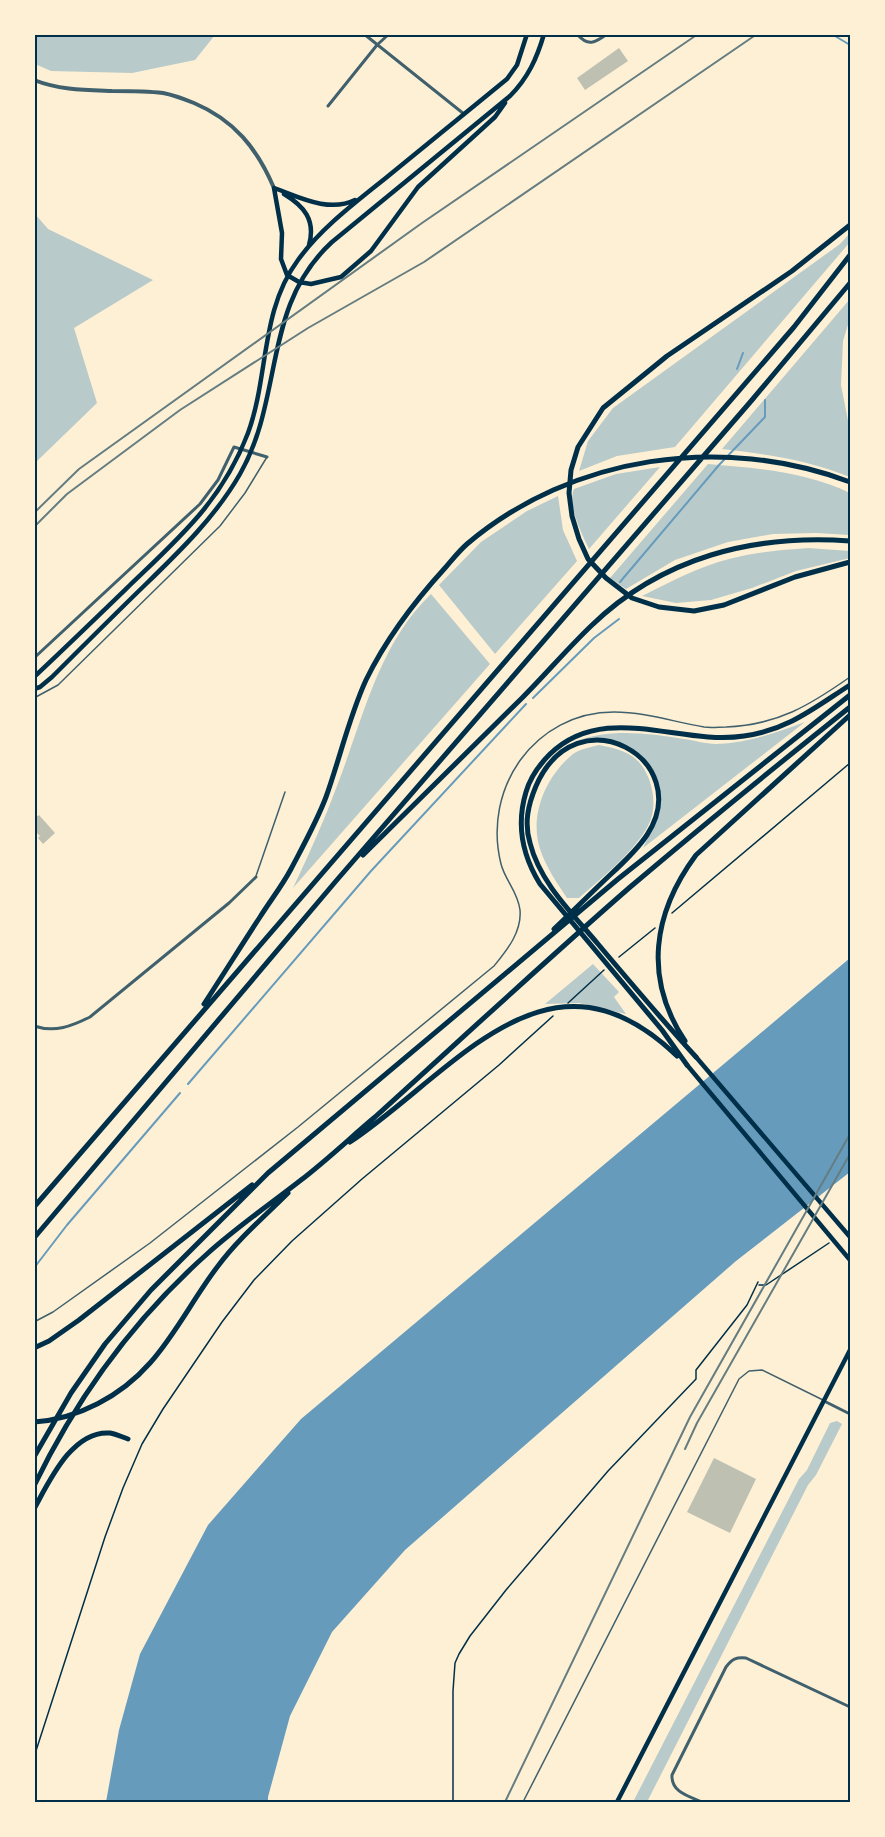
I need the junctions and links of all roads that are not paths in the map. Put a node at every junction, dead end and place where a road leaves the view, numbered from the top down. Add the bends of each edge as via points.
1 (364, 34) edge
2 (388, 34) edge
3 (527, 34) edge
4 (544, 34) edge
5 (578, 34) edge
6 (607, 34) edge
7 (377, 45) junction
8 (34, 80) edge
9 (510, 96) junction
10 (328, 106) dead end
11 (464, 115) junction
12 (274, 188) junction
13 (363, 196) junction
14 (850, 225) edge
15 (309, 246) junction
16 (850, 255) edge
17 (850, 283) edge
18 (267, 457) joint
19 (850, 482) edge
20 (850, 541) edge
21 (850, 562) edge
22 (34, 650) edge
23 (38, 653) junction
24 (34, 658) edge
25 (34, 677) edge
26 (850, 677) edge
27 (850, 686) edge
28 (34, 689) edge
29 (850, 695) edge
30 (34, 698) edge
31 (850, 707) edge
32 (850, 715) edge
33 (285, 792) dead end
34 (256, 877) joint
35 (336, 881) junction
36 (558, 901) junction
37 (512, 969) junction
38 (193, 1021) junction
39 (34, 1026) edge
40 (696, 1057) junction
41 (687, 1065) junction
42 (332, 1155) junction
43 (267, 1173) junction
44 (300, 1181) junction
45 (34, 1207) edge
46 (850, 1237) edge
47 (34, 1238) edge
48 (850, 1260) edge
49 (34, 1322) edge
50 (34, 1348) edge
51 (850, 1350) edge
52 (824, 1401) junction
53 (850, 1413) edge
54 (34, 1422) edge
55 (128, 1439) dead end
56 (34, 1457) edge
57 (34, 1486) edge
58 (34, 1509) edge
59 (850, 1707) edge
60 (523, 1803) edge
61 (617, 1803) edge
62 (702, 1803) edge

1 - 7 street
2 - 7 street
3 - 11 main road via 517,65 507,79
4 - 9 main road via 526,78
5 - 6 street via 591,44
7 - 10 street
7 - 11 street
8 - 12 street via 76,90 165,93 203,106 242,133
9 - 12 main road via 495,117 418,188 371,251 341,277 311,284 287,275 281,259 282,233
9 - 28 main road via 332,242 308,268 289,305 259,432 240,475 181,550
11 - 13 main road
12 - 13 main road via 324,205 350,203
12 - 15 main road via 305,210 312,230
13 - 15 main road
14 - 21 highway via 792,271 668,356 603,408 576,455 569,493 572,516 588,559 632,598 658,607 694,611 724,605 795,577
15 - 25 main road via 286,280 270,320 256,405 231,472 175,542
16 - 38 highway via 794,327
17 - 35 highway
18 - 23 street via 234,447 218,480 200,504
18 - 30 lane via 220,526 58,685
19 - 38 highway via 769,460 690,458 649,462 579,478 552,490 504,517 466,545 401,621 366,681 325,799 289,873
20 - 35 highway via 781,540 730,548 689,562 647,584 591,626
22 - 23 street
23 - 24 street
26 - 49 lane via 776,720 707,728 634,712 608,712 580,717 552,731 518,763 499,804 496,824 501,865 520,910 512,944 494,966 150,1243
27 - 36 highway via 798,720 770,732 720,738 614,727 584,732 563,743 532,777 520,818 523,846 532,872
29 - 37 highway via 618,879
31 - 42 highway via 629,888
32 - 40 highway via 696,855 681,875 665,909 657,967 665,1000
33 - 34 lane
34 - 39 street via 90,1017 70,1027
35 - 47 highway
36 - 37 highway via 533,853 527,828 530,803 542,775 561,753 585,741 613,741 638,754 649,769 657,786 655,818 647,835 628,857
36 - 40 highway
36 - 41 highway
37 - 43 highway
38 - 45 highway
40 - 46 main road
41 - 42 highway via 663,1042 626,1018 585,1008 537,1012 518,1018 476,1044
41 - 48 main road
42 - 44 highway
43 - 50 highway via 79,1320
43 - 56 highway via 151,1290 105,1344
44 - 54 highway via 233,1246 150,1364 119,1391 88,1409
44 - 57 highway via 206,1254 161,1298 83,1398
51 - 52 main road
52 - 53 street
52 - 60 lane via 762,1370 749,1371 739,1379
52 - 61 main road
55 - 58 highway via 110,1433 84,1440 60,1463
59 - 62 street via 746,1658 732,1660 672,1775 674,1787

